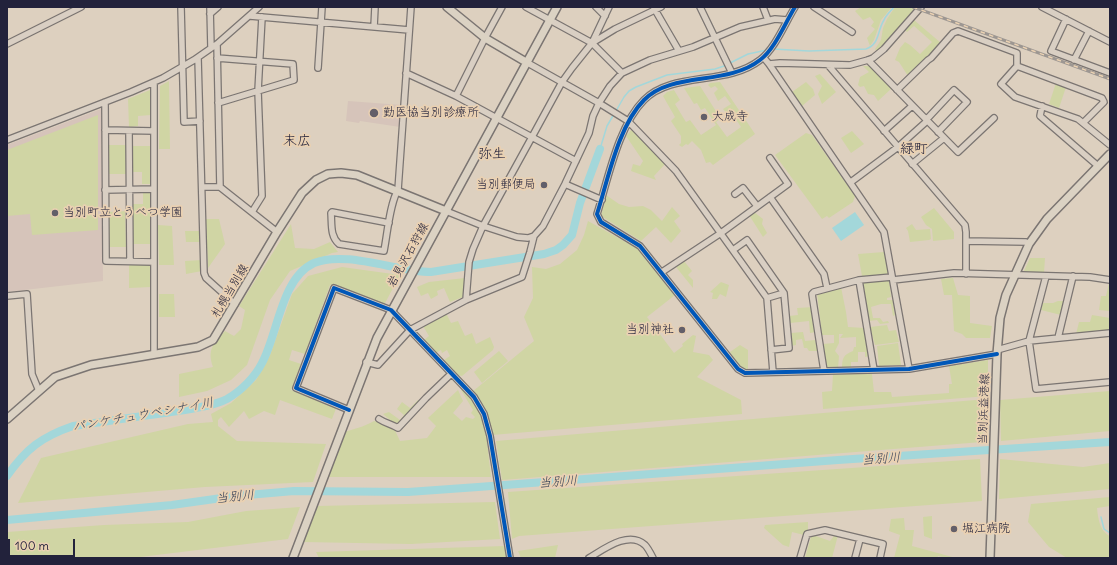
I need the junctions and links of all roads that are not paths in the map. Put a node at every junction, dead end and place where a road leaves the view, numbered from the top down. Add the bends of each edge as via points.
1 (82, 7) edge
2 (182, 7) edge
3 (210, 7) edge
4 (218, 7) edge
5 (259, 7) edge
6 (322, 7) edge
7 (375, 7) edge
8 (410, 7) edge
9 (447, 7) edge
10 (502, 7) edge
11 (526, 7) edge
12 (557, 7) edge
13 (596, 7) edge
14 (609, 7) edge
15 (661, 7) edge
16 (700, 7) edge
17 (763, 7) edge
18 (795, 7) edge
19 (814, 7) edge
20 (921, 7) edge
21 (1042, 7) edge
22 (654, 9) edge
23 (210, 14) junction
24 (250, 16) junction
25 (605, 16) junction
26 (262, 17) junction
27 (1066, 19) junction
28 (550, 20) junction
29 (768, 20) junction
30 (787, 20) junction
31 (321, 22) junction
32 (374, 27) junction
33 (409, 30) junction
34 (1089, 31) junction
35 (852, 32) dead end
36 (485, 38) junction
37 (714, 38) junction
38 (1110, 42) edge
39 (7, 44) edge
40 (217, 44) junction
41 (592, 44) junction
42 (211, 48) junction
43 (679, 51) junction
44 (765, 56) junction
45 (198, 58) junction
46 (217, 58) junction
47 (868, 60) junction
48 (1074, 60) junction
49 (260, 61) junction
50 (526, 62) junction
51 (770, 64) junction
52 (828, 65) junction
53 (1017, 66) junction
54 (182, 67) junction
55 (318, 68) dead end
56 (731, 70) junction
57 (406, 72) junction
58 (622, 73) junction
59 (1110, 73) edge
60 (154, 82) junction
61 (562, 82) junction
62 (897, 90) junction
63 (258, 91) junction
64 (456, 96) junction
65 (105, 102) junction
66 (218, 103) junction
67 (599, 103) junction
68 (912, 106) junction
69 (1042, 106) junction
70 (497, 117) junction
71 (994, 118) dead end
72 (926, 120) junction
73 (200, 121) junction
74 (628, 121) junction
75 (1082, 122) junction
76 (105, 130) junction
77 (128, 131) junction
78 (154, 131) junction
79 (884, 131) junction
80 (938, 132) junction
81 (532, 137) junction
82 (944, 138) junction
83 (7, 140) edge
84 (1110, 146) edge
85 (898, 147) junction
86 (1110, 154) edge
87 (770, 158) dead end
88 (576, 161) junction
89 (912, 164) junction
90 (1098, 166) junction
91 (851, 182) junction
92 (565, 184) junction
93 (202, 187) junction
94 (220, 187) junction
95 (129, 189) junction
96 (154, 189) junction
97 (105, 190) junction
98 (398, 190) junction
99 (735, 194) dead end
100 (770, 197) junction
101 (602, 200) junction
102 (757, 206) junction
103 (446, 210) junction
104 (252, 212) junction
105 (389, 223) junction
106 (484, 226) junction
107 (277, 232) junction
108 (721, 233) junction
109 (534, 236) junction
110 (966, 241) junction
111 (1029, 244) junction
112 (733, 250) junction
113 (130, 262) junction
114 (154, 262) junction
115 (662, 272) junction
116 (966, 274) junction
117 (1016, 275) junction
118 (1046, 276) junction
119 (1073, 276) junction
120 (893, 278) junction
121 (859, 280) junction
122 (1110, 280) edge
123 (826, 288) junction
124 (784, 293) junction
125 (7, 296) edge
126 (767, 298) junction
127 (466, 300) junction
128 (235, 304) junction
129 (390, 310) junction
130 (410, 330) junction
131 (1110, 333) edge
132 (1058, 338) junction
133 (1029, 341) junction
134 (771, 350) junction
135 (997, 352) junction
136 (154, 354) junction
137 (366, 362) junction
138 (909, 368) junction
139 (874, 370) junction
140 (824, 371) junction
141 (773, 372) junction
142 (452, 374) junction
143 (1110, 382) edge
144 (39, 392) junction
145 (349, 410) junction
146 (379, 419) dead end
147 (7, 420) edge
148 (860, 539) junction
149 (292, 558) edge
150 (510, 558) edge
151 (590, 558) edge
152 (654, 558) edge
153 (800, 558) edge
154 (855, 558) edge
155 (880, 558) edge
156 (990, 558) edge

1 - 39 street
2 - 54 street
3 - 23 street
4 - 23 street
5 - 24 street
6 - 31 street
7 - 32 street
8 - 33 street
9 - 36 main road
10 - 36 street
11 - 28 street
12 - 28 main road, 岩見沢石狩線
13 - 25 street
14 - 25 street
15 - 22 street
16 - 37 street
17 - 29 street
18 - 30 street
19 - 35 street
20 - 47 street via 884,49
21 - 27 street
22 - 41 street
22 - 43 street
23 - 42 street
24 - 26 street
24 - 40 street
25 - 41 street
26 - 31 street
26 - 49 street
27 - 34 street
27 - 48 street via 1051,51
28 - 41 street
28 - 50 main road, 岩見沢石狩線
29 - 30 street
29 - 37 street
30 - 44 street
31 - 32 street
31 - 55 street
32 - 33 street
33 - 57 street
34 - 38 street
34 - 48 street
36 - 50 main road
36 - 64 street
37 - 43 street
37 - 56 street
40 - 42 street
40 - 46 street
41 - 58 street
41 - 61 street
42 - 45 street
43 - 58 street via 650,60
44 - 51 street
44 - 56 street via 755,64
45 - 54 street
45 - 73 street
46 - 49 street
46 - 66 street
47 - 52 street via 850,65
47 - 62 street
48 - 59 street
49 - 63 street
49 - 63 street via 293,64 294,80
50 - 61 street
50 - 70 main road, 岩見沢石狩線
51 - 52 street via 780,62
51 - 91 street
52 - 79 street
53 - 62 street via 1018,53 958,31 953,33
53 - 69 street via 1001,84 1014,97
53 - 75 street via 1102,98 1104,102
54 - 60 street
54 - 73 street via 184,122
56 - 74 street via 708,79 661,88 645,99
57 - 64 street
57 - 98 street
58 - 67 street
60 - 65 street
60 - 78 street
61 - 67 street
61 - 81 street
62 - 68 street
63 - 66 street
63 - 104 street via 262,196
64 - 70 street
65 - 76 street
65 - 83 street
66 - 94 street
67 - 74 street
67 - 88 street
68 - 72 street
68 - 79 street
69 - 75 street
69 - 90 street via 1040,116
70 - 81 street
70 - 103 main road, 岩見沢石狩線
71 - 82 street via 958,152
72 - 80 street
72 - 80 street via 954,90 967,102
72 - 85 street
73 - 93 street
74 - 101 street
74 - 108 street via 676,171
75 - 84 street
76 - 77 street
76 - 97 street
77 - 78 street
77 - 95 street
78 - 96 street
79 - 85 street
80 - 82 street
81 - 88 street
81 - 106 street
82 - 89 street
85 - 89 street
85 - 91 street
86 - 90 main road, 当別浜益港線
87 - 100 street via 788,184
88 - 92 street
89 - 110 street via 965,226
90 - 111 main road, 当別浜益港線 via 1047,219
91 - 120 street via 884,232
92 - 101 street
92 - 109 street via 543,226
93 - 94 street
93 - 128 street via 204,272 206,278
94 - 104 street
95 - 96 street
95 - 97 street
95 - 113 street
96 - 114 street
97 - 113 street via 106,261
98 - 103 main road, 札幌当別線
98 - 105 street via 394,195
98 - 107 main road, 札幌当別線 via 357,175 328,174 316,180 302,193
99 - 102 street via 743,188
100 - 102 street
100 - 123 street via 824,274
101 - 115 street via 598,214 601,222 640,246
102 - 108 street
103 - 106 street
103 - 129 main road, 岩見沢石狩線
104 - 107 street
105 - 105 street via 384,251 339,244 334,240 331,213
106 - 109 street via 523,238
106 - 127 street via 469,262
107 - 128 main road, 札幌当別線
108 - 112 street
108 - 115 street
109 - 127 street via 522,278
110 - 111 street
110 - 116 street
111 - 117 main road, 当別浜益港線
112 - 124 street via 747,240
112 - 126 street
113 - 114 street
114 - 136 street
115 - 141 street via 738,369 745,373
116 - 117 street
116 - 120 street
117 - 118 street
117 - 135 main road, 当別浜益港線 via 1006,295 1000,318
118 - 119 street
118 - 133 street
119 - 122 street
119 - 132 street
120 - 121 street
120 - 138 street
121 - 123 street
121 - 139 street
123 - 140 street via 812,294
124 - 126 street
124 - 134 street via 789,348
125 - 144 street via 27,294 32,374
126 - 134 street
127 - 130 street
128 - 136 main road, 札幌当別線 via 213,340 198,347
129 - 130 street
129 - 137 main road, 岩見沢石狩線
129 - 145 street via 334,288 296,388
130 - 137 street via 378,365
130 - 142 street
131 - 132 street
132 - 133 street
133 - 135 street
133 - 143 street via 1036,389
134 - 141 street
135 - 138 street
135 - 156 main road, 当別浜益港線
136 - 144 main road, 札幌当別線 via 91,365 55,377
137 - 145 main road, 岩見沢石狩線
138 - 139 street
139 - 140 street
140 - 141 street
142 - 146 street via 398,428
142 - 150 street via 474,397 484,414
144 - 147 main road, 札幌当別線
145 - 149 main road, 岩見沢石狩線
148 - 153 street via 826,530 807,534
148 - 154 street
148 - 155 street via 883,544
151 - 152 street via 611,544 624,540 638,540 646,545

